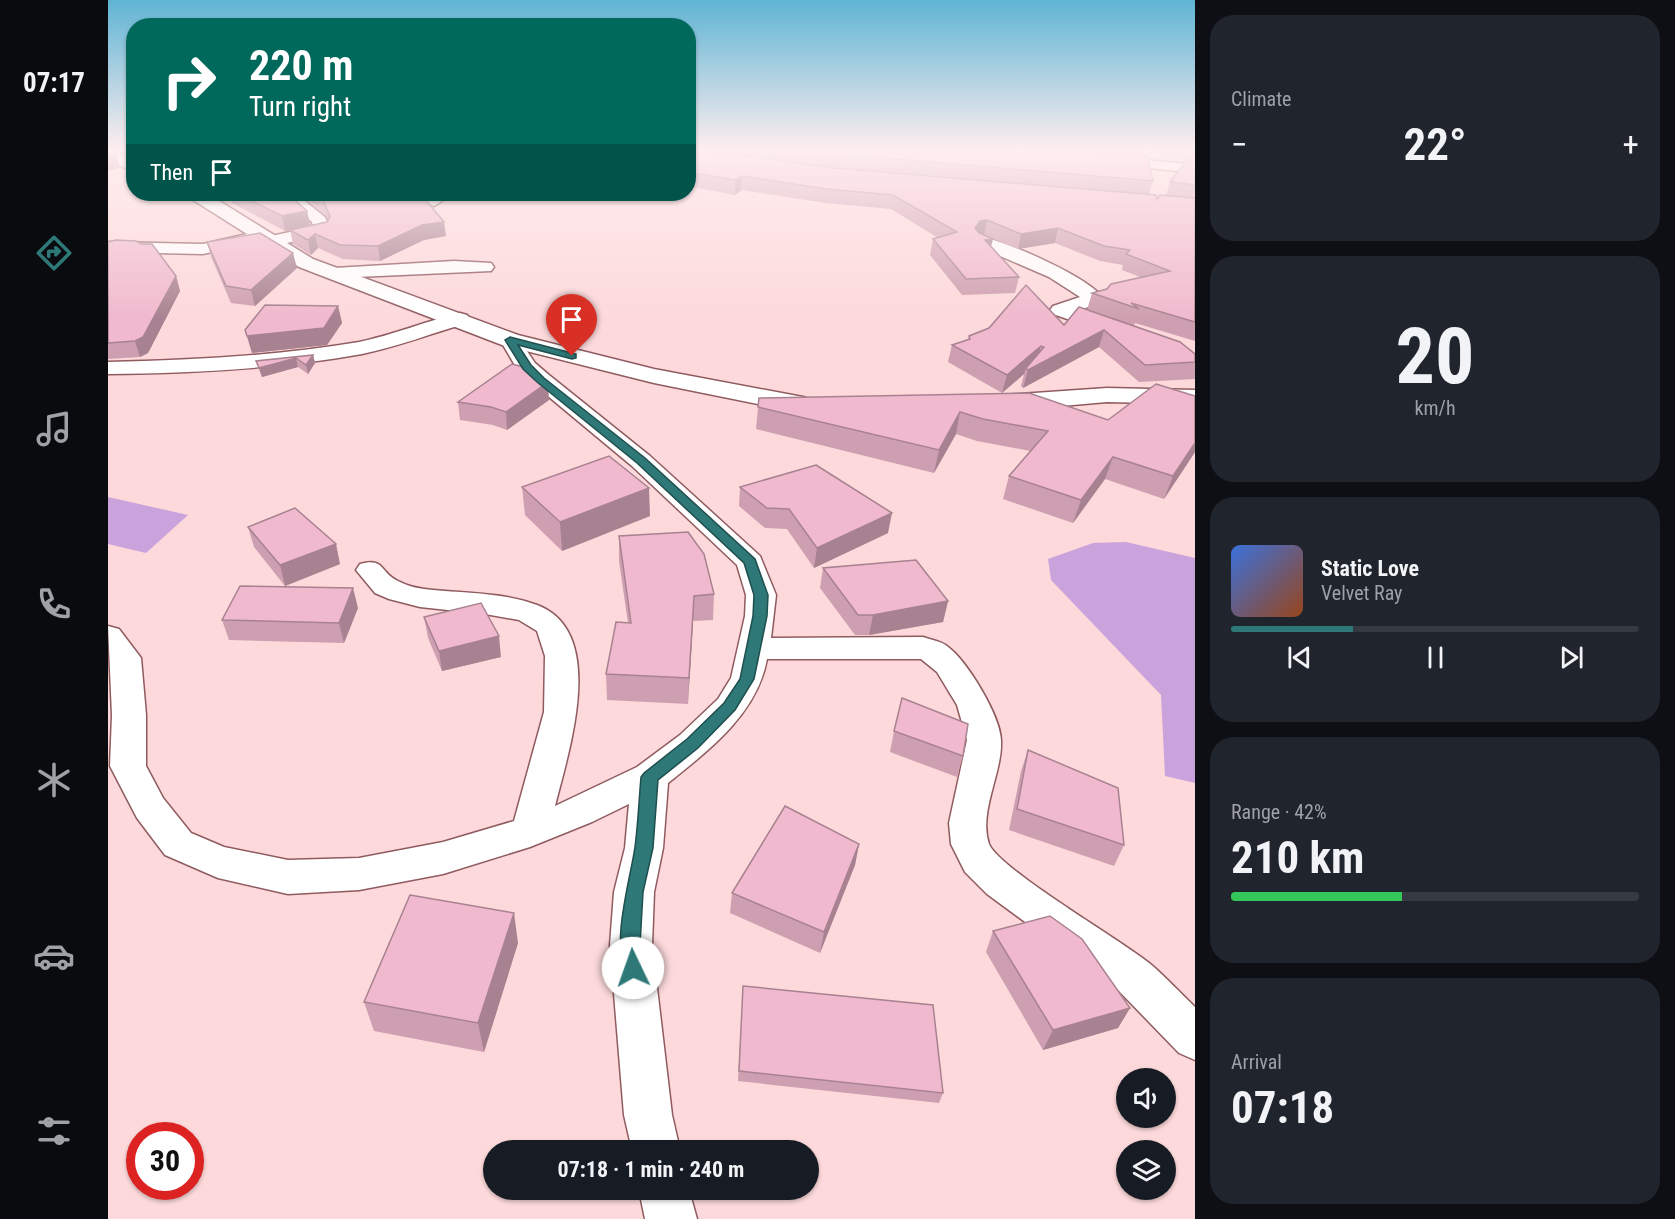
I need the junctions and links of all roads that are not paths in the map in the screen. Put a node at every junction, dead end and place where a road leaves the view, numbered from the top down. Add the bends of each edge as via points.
1 (216, 206) edge
2 (302, 206) edge
3 (263, 239) junction
4 (983, 242) edge
5 (108, 247) edge
6 (485, 267) dead end
7 (334, 273) junction
8 (460, 320) junction
9 (1130, 334) edge
10 (510, 340) junction
11 (108, 368) edge
12 (1195, 397) edge
13 (984, 403) edge
14 (830, 408) edge
15 (370, 570) dead end
16 (108, 636) edge
17 (754, 649) junction
18 (650, 777) junction
19 (530, 832) junction
20 (1195, 1038) edge
21 (654, 1140) edge
22 (666, 1200) edge
23 (671, 1219) edge

1 - 3 street
2 - 3 street via 319,220 323,230
3 - 5 street via 203,249
3 - 7 street via 306,263
4 - 9 street via 1065,279 1094,299 1060,310
6 - 7 street
7 - 8 street
8 - 10 street
8 - 11 street via 364,347 302,357
10 - 14 street via 654,376
10 - 17 street via 527,367 541,380 641,461 750,562 761,595
12 - 13 street via 1107,395
15 - 19 street via 385,587 399,592 528,612 550,626 561,656 561,712
16 - 19 street via 125,658 128,766 150,808 178,844 218,862 288,877 359,874 443,858
17 - 18 street via 747,679 730,707
17 - 20 street via 923,648 935,652 948,664 973,704 984,740 968,823 970,844 979,861 1001,882 1134,977
18 - 19 street
18 - 21 street via 631,945
22 - 23 street

